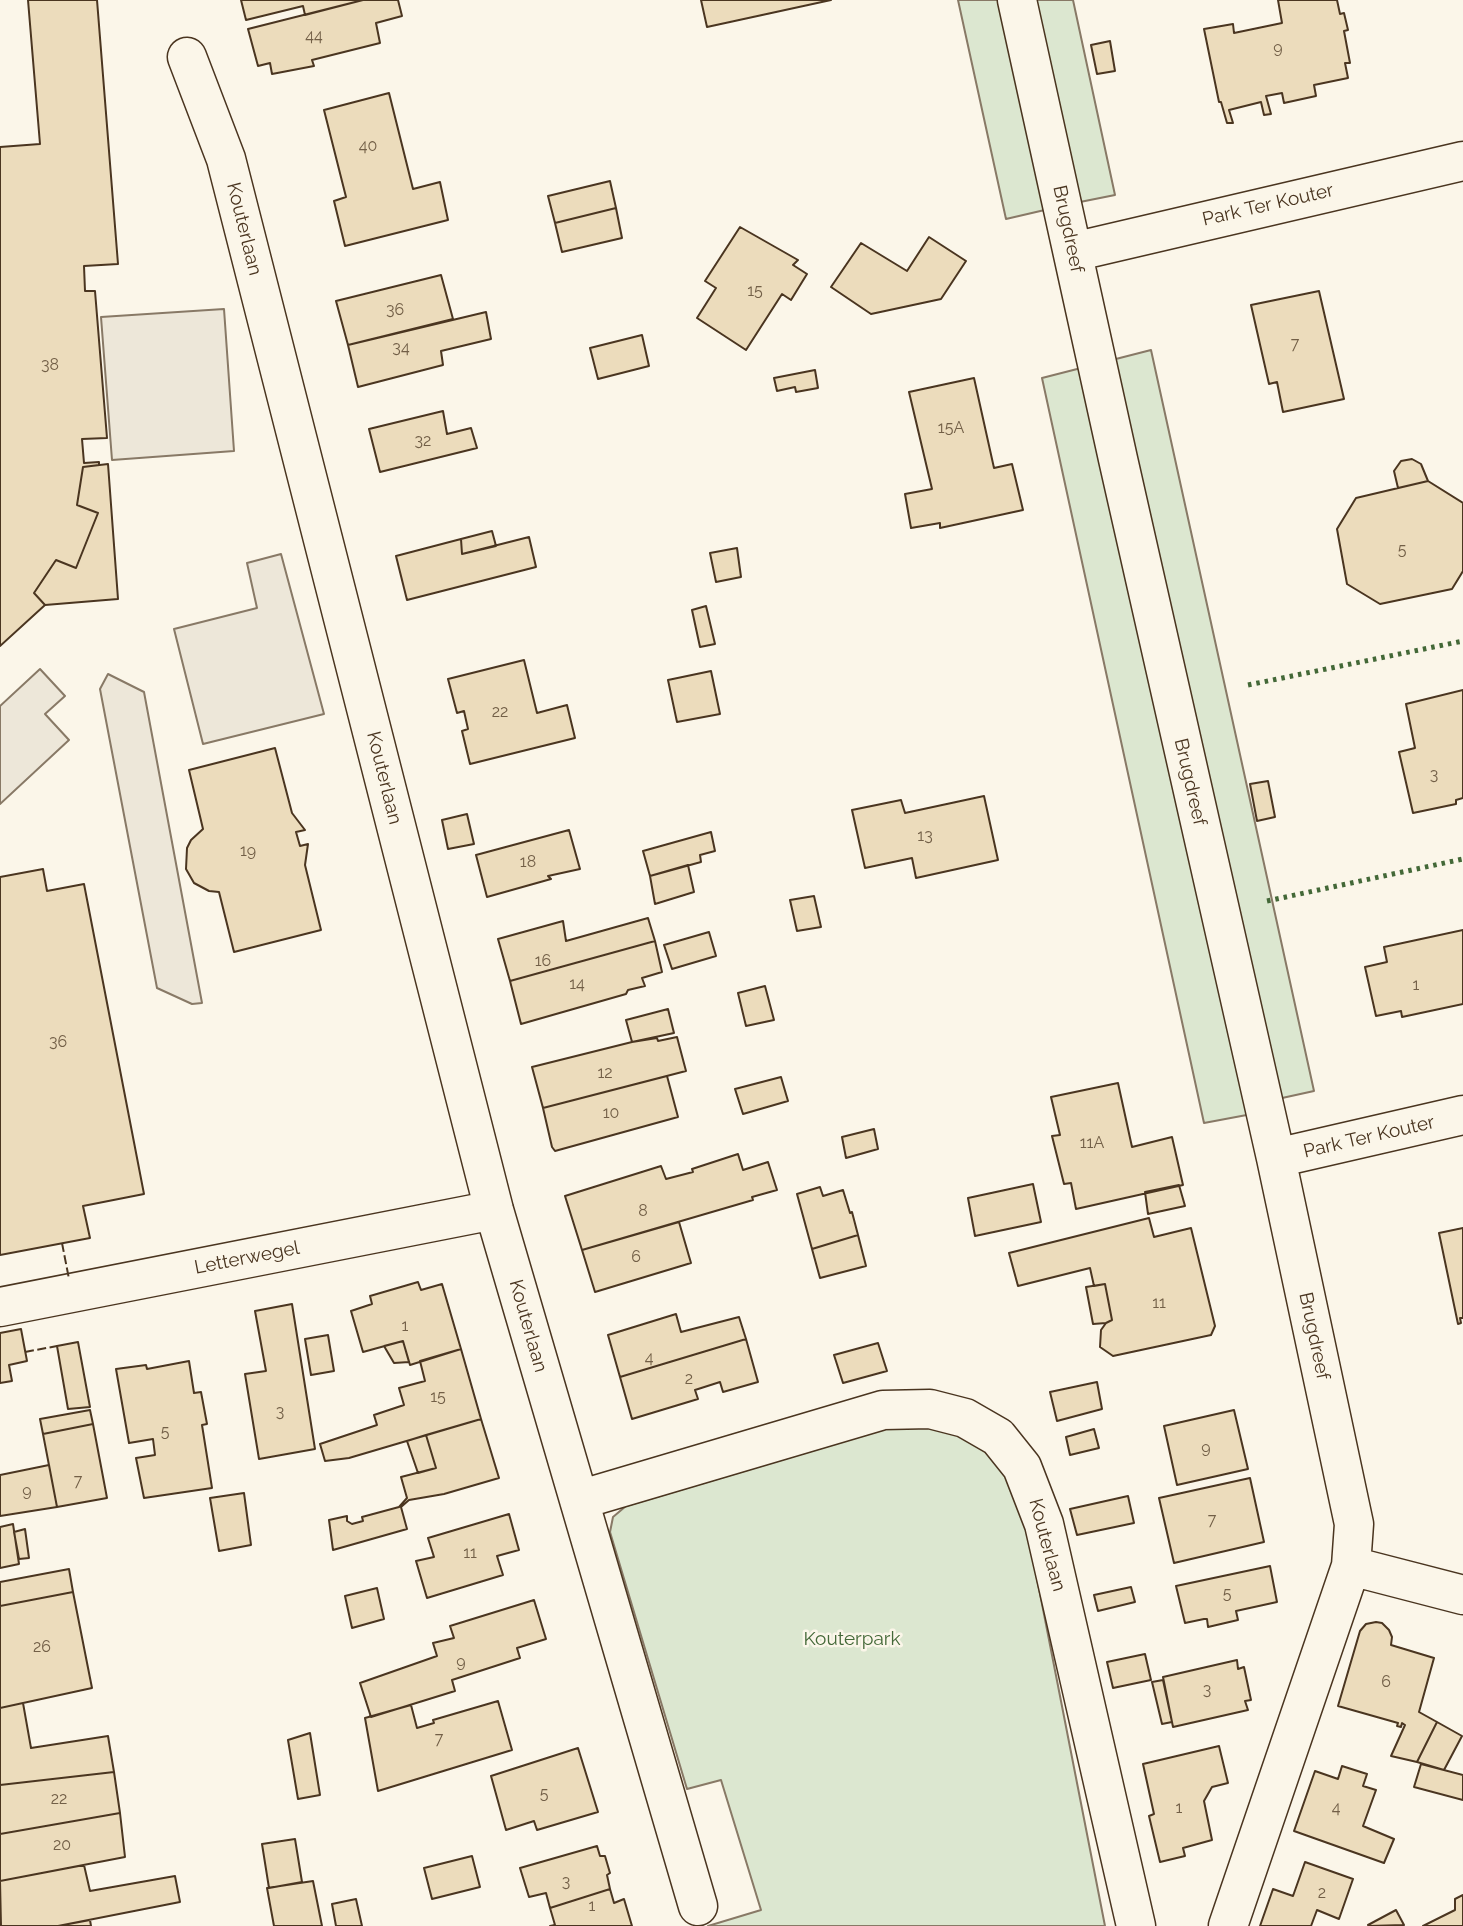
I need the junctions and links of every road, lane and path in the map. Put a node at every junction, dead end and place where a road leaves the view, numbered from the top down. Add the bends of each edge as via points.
1 (1017, 0) edge
2 (187, 57) dead end
3 (1463, 161) edge
4 (1073, 252) junction
5 (1463, 1115) edge
6 (1276, 1158) junction
7 (494, 1210) junction
8 (0, 1307) edge
9 (579, 1500) junction
10 (1352, 1566) junction
11 (1463, 1595) edge
12 (698, 1906) dead end
13 (1136, 1926) edge
14 (1228, 1926) edge

1 - 4 street, Brugdreef
2 - 7 street, Kouterlaan via 226,159
3 - 4 street, Park Ter Kouter
4 - 6 street, Brugdreef
5 - 6 street, Park Ter Kouter
6 - 10 street, Brugdreef via 1354,1524
7 - 8 street, Letterwegel
7 - 9 street, Kouterlaan
9 - 12 street, Kouterlaan
9 - 13 street, Kouterlaan via 883,1410 930,1409 965,1418 998,1437 1022,1467 1044,1524
10 - 11 street
10 - 14 street, Brugdreef

